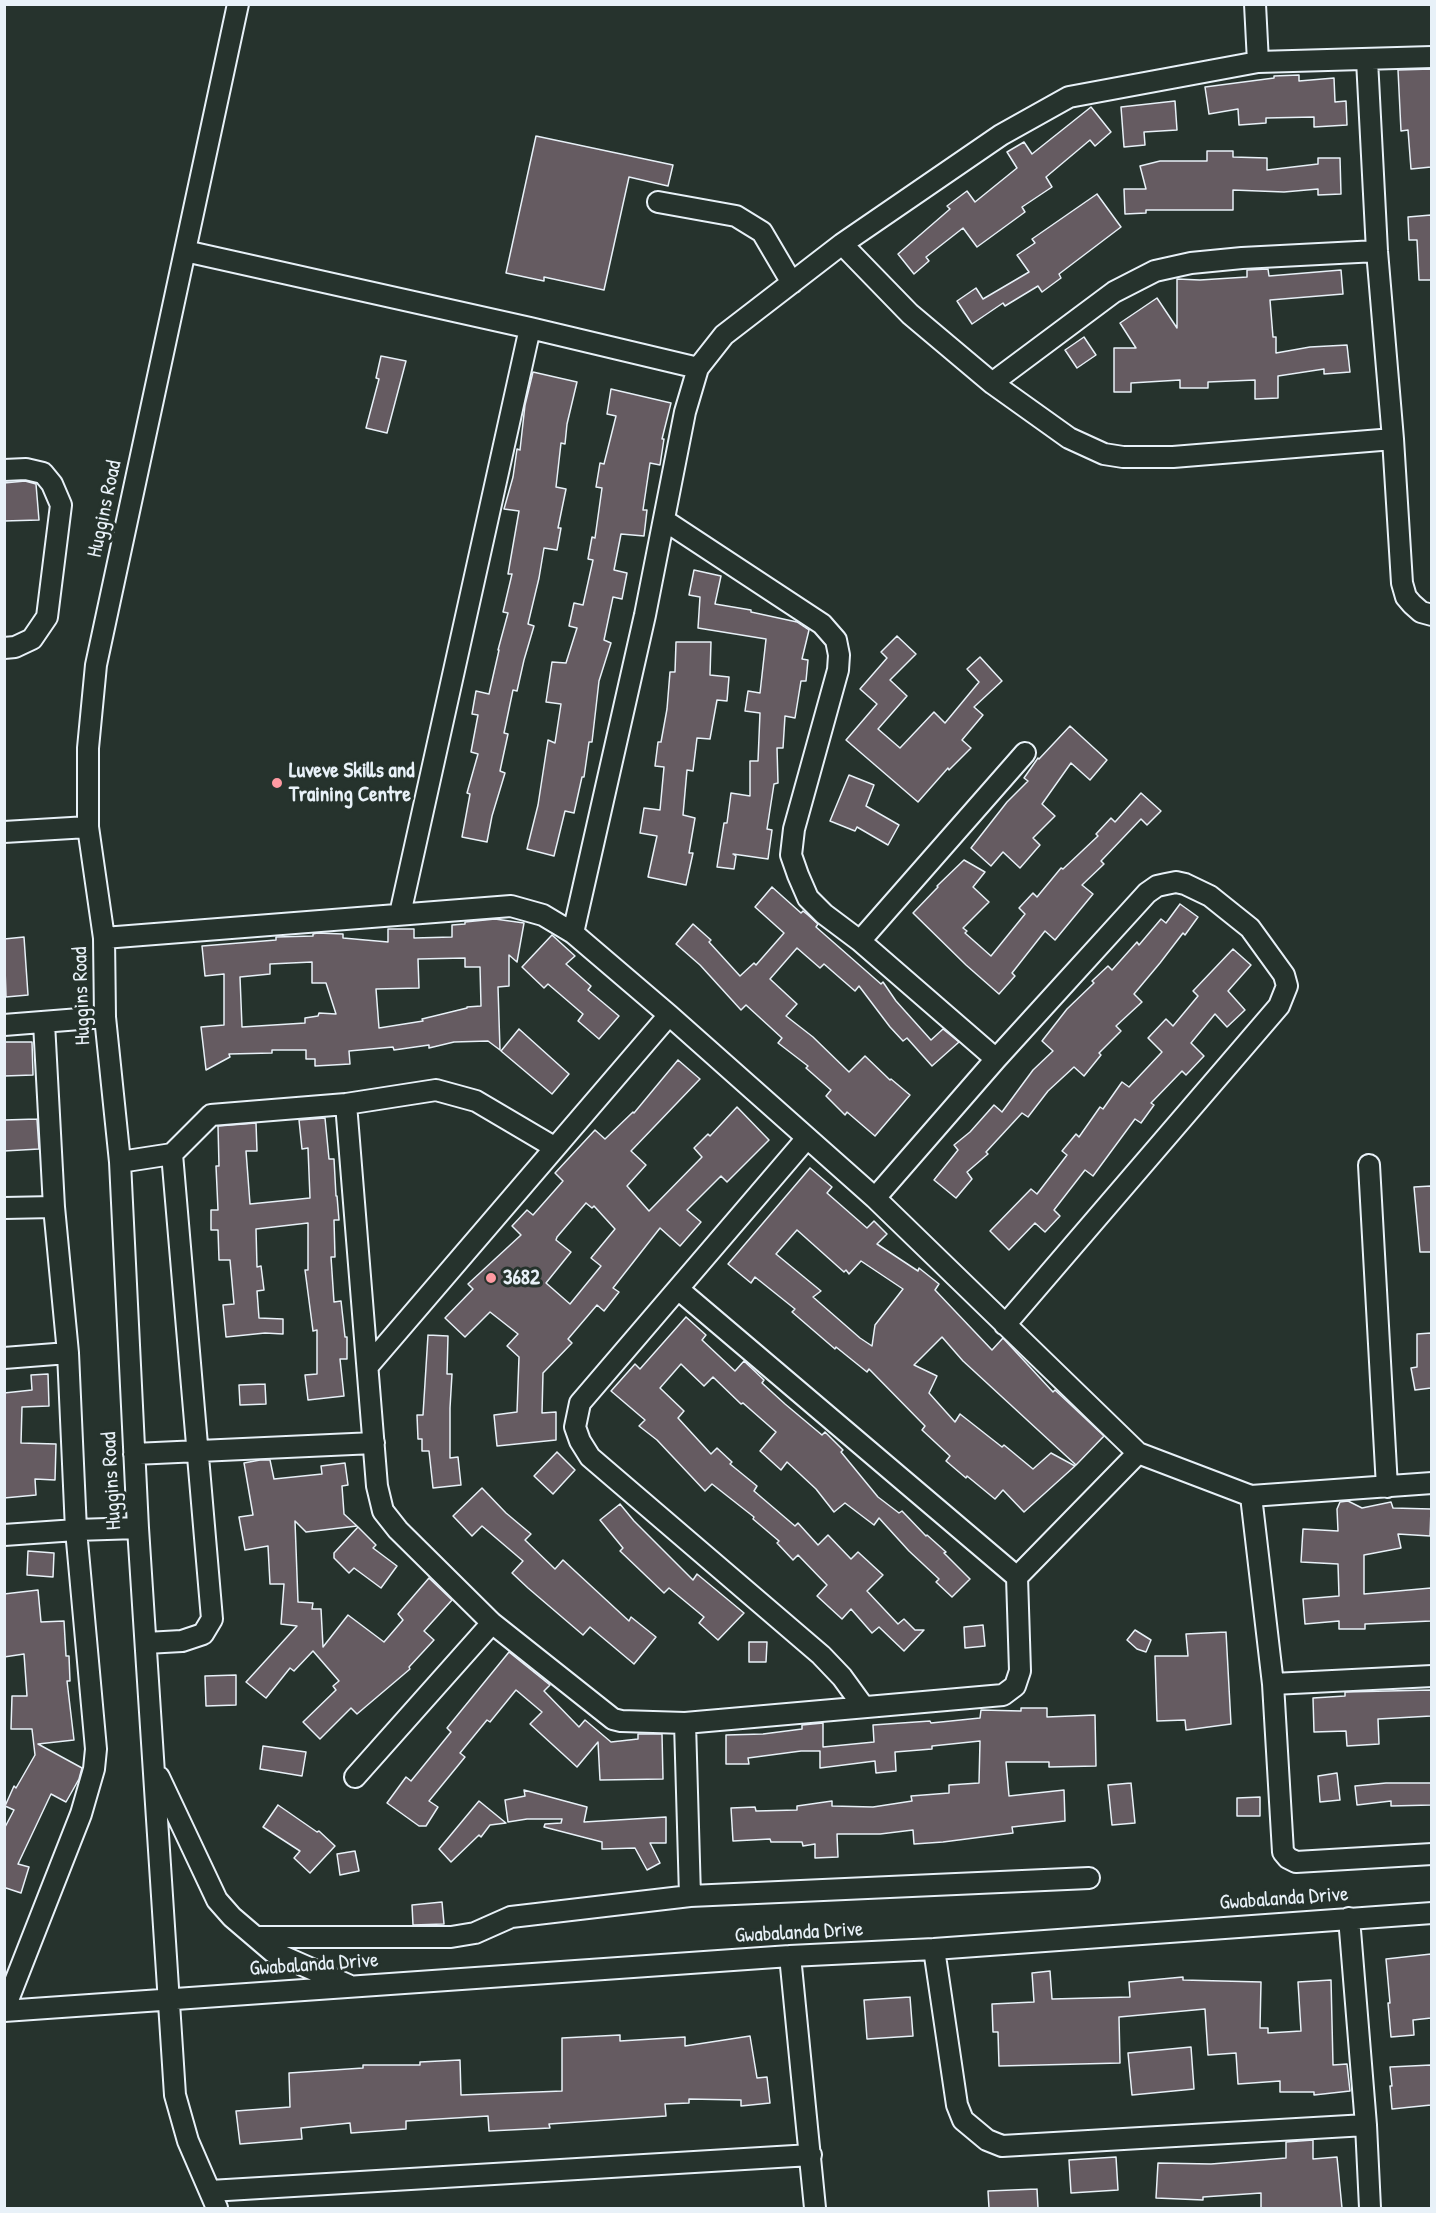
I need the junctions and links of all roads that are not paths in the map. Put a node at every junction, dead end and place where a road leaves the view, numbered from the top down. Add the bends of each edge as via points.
1 (238, 4) edge
2 (1255, 4) edge
3 (1431, 57) edge
4 (1367, 60) junction
5 (1258, 62) junction
6 (658, 202) dead end
7 (842, 244) junction
8 (185, 251) junction
9 (1377, 251) junction
10 (792, 283) junction
11 (530, 328) junction
12 (698, 368) junction
13 (992, 383) junction
14 (1393, 439) junction
15 (4, 470) edge
16 (664, 520) junction
17 (1431, 615) edge
18 (4, 648) edge
19 (1025, 753) dead end
20 (88, 827) junction
21 (4, 832) edge
22 (400, 914) junction
23 (573, 933) junction
24 (104, 938) junction
25 (860, 941) junction
26 (669, 1015) junction
27 (105, 1017) junction
28 (44, 1023) junction
29 (4, 1025) edge
30 (996, 1059) junction
31 (346, 1104) junction
32 (807, 1138) junction
33 (554, 1147) junction
34 (172, 1154) junction
35 (120, 1162) junction
36 (1369, 1165) dead end
37 (876, 1198) junction
38 (54, 1207) junction
39 (4, 1208) edge
40 (678, 1288) junction
41 (1005, 1325) junction
42 (68, 1353) junction
43 (4, 1358) edge
44 (368, 1366) junction
45 (374, 1443) junction
46 (197, 1451) junction
47 (1138, 1453) junction
48 (134, 1454) junction
49 (1431, 1483) edge
50 (1387, 1487) junction
51 (1251, 1496) junction
52 (138, 1528) junction
53 (76, 1530) junction
54 (4, 1535) edge
55 (1017, 1577) junction
56 (492, 1623) junction
57 (146, 1643) junction
58 (1431, 1676) edge
59 (1273, 1684) junction
60 (863, 1706) junction
61 (685, 1723) junction
62 (154, 1766) junction
63 (355, 1777) dead end
64 (1431, 1854) edge
65 (1089, 1878) dead end
66 (690, 1896) junction
67 (1431, 1913) edge
68 (1349, 1918) junction
69 (255, 1937) junction
70 (934, 1949) junction
71 (790, 1956) junction
72 (353, 1987) junction
73 (169, 1999) junction
74 (4, 2011) edge
75 (1366, 2125) junction
76 (811, 2155) junction
77 (213, 2200) edge
78 (815, 2208) edge
79 (1370, 2208) edge

1 - 8 street, Huggins Road
2 - 5 street
3 - 4 street
4 - 5 street
4 - 9 street
5 - 7 street via 1069,97 1001,135
6 - 10 street via 736,216 762,232
7 - 10 street
7 - 13 street via 910,314
8 - 11 street
8 - 20 street, Huggins Road via 96,665 88,748
9 - 13 street via 1242,258 1155,271 1114,292
9 - 14 street
10 - 12 street via 724,335
11 - 12 street
11 - 22 street
12 - 16 street via 685,412
13 - 14 street via 1070,438 1104,454 1123,457 1173,457
14 - 17 street via 1402,583 1412,604
15 - 18 street via 43,473 61,505 47,617 32,639
16 - 23 street
16 - 25 street via 822,624 836,640 838,670 794,829 791,855 808,898
19 - 25 street
20 - 21 street
20 - 24 street, Huggins Road
22 - 23 street via 512,906 543,915
22 - 24 street
23 - 26 street
24 - 27 street, Huggins Road
25 - 30 street
26 - 32 street
26 - 33 street
27 - 28 street
27 - 35 street, Huggins Road
28 - 29 street
28 - 38 street
30 - 37 street
30 - 41 street via 1157,886 1176,882 1210,896 1250,928 1275,960 1287,986 1279,1006
31 - 33 street via 436,1090 476,1101
31 - 34 street via 211,1114
31 - 44 street
32 - 37 street
32 - 40 street
33 - 44 street
34 - 35 street
34 - 46 street
35 - 48 street, Huggins Road
36 - 50 street
37 - 41 street
38 - 39 street
38 - 42 street
40 - 55 street
40 - 60 street via 580,1403 574,1427 580,1441 590,1457 821,1655
41 - 47 street
42 - 43 street
42 - 53 street
44 - 45 street
45 - 46 street
45 - 56 street via 383,1511
46 - 48 street
46 - 57 street via 212,1619 202,1635 182,1641
47 - 51 street
47 - 55 street
48 - 52 street, Huggins Road
49 - 50 street
50 - 51 street
51 - 59 street
52 - 53 street
52 - 57 street, Huggins Road
53 - 54 street
53 - 74 street via 96,1749 94,1769 81,1814
55 - 60 street via 1020,1671 1015,1686 1004,1695
56 - 61 street via 613,1719
56 - 63 street
57 - 62 street, Huggins Road
58 - 59 street
59 - 64 street via 1283,1852 1288,1858 1296,1862
60 - 61 street
61 - 66 street
62 - 69 street via 217,1900
62 - 73 street, Huggins Road
65 - 66 street
66 - 69 street via 511,1917 475,1933 451,1937
67 - 68 street, Gwabalanda Drive
68 - 70 street, Gwabalanda Drive
68 - 75 street
69 - 72 street via 273,1952
70 - 71 street, Gwabalanda Drive
70 - 75 street via 957,2105 963,2120 987,2140 1002,2146
71 - 72 street, Gwabalanda Drive
71 - 76 street
72 - 73 street, Gwabalanda Drive
73 - 74 street, Gwabalanda Drive
73 - 77 street, Huggins Road via 175,2095 188,2141
75 - 79 street
76 - 77 street
76 - 78 street

